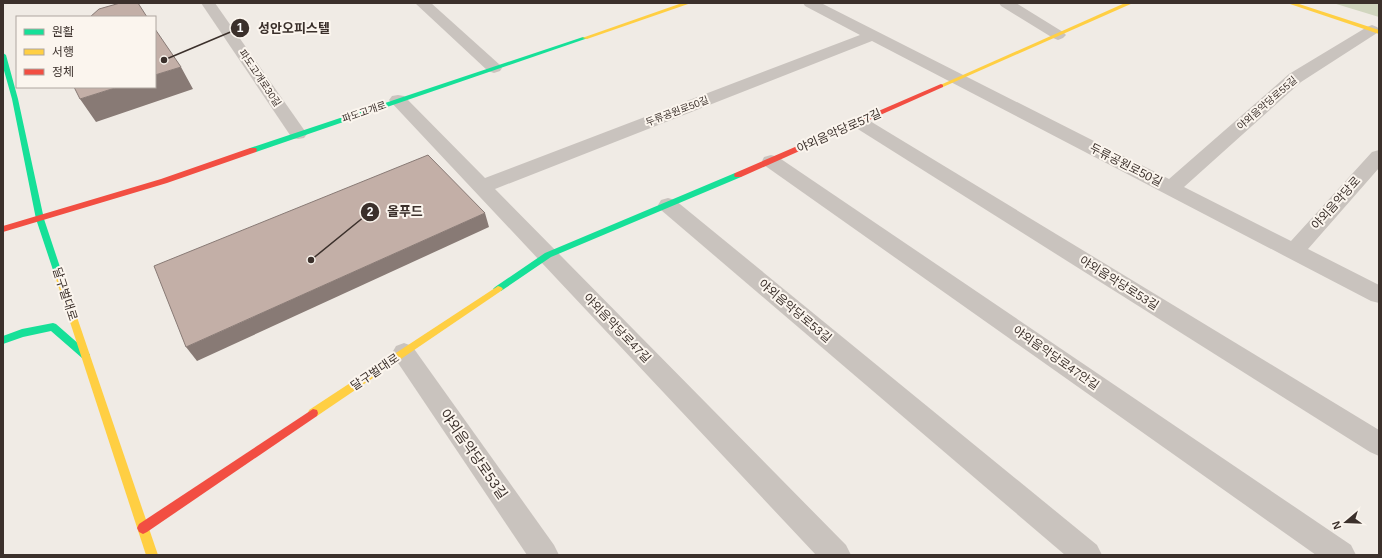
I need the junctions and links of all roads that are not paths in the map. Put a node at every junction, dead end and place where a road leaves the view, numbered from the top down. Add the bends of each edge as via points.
1 (208, 3) edge
2 (422, 3) edge
3 (688, 3) edge
4 (810, 3) edge
5 (1006, 3) edge
6 (1130, 3) edge
7 (1290, 3) edge
8 (1376, 31) edge
9 (873, 35) junction
10 (1058, 35) junction
11 (3, 55) edge
12 (494, 68) junction
13 (958, 79) junction
14 (15, 91) edge
15 (398, 100) junction
16 (8, 116) dead end
17 (859, 122) junction
18 (298, 134) junction
19 (1379, 156) edge
20 (771, 161) junction
21 (481, 187) junction
22 (1171, 188) junction
23 (668, 205) junction
24 (40, 218) junction
25 (3, 229) edge
26 (1294, 251) junction
27 (548, 255) junction
28 (1379, 295) edge
29 (3, 340) edge
30 (404, 353) junction
31 (85, 355) junction
32 (1379, 444) edge
33 (143, 528) junction
34 (152, 555) edge
35 (544, 555) edge
36 (836, 555) edge
37 (1087, 555) edge
38 (1341, 555) edge

1 - 18 street, 파도고개로30길
2 - 12 street
3 - 12 street, 파도고개로
4 - 9 street, 두류공원로50길
5 - 10 street
6 - 10 street, 야외음악당로57길
7 - 8 street
8 - 22 street, 야외음악당로55길 via 1295,78
9 - 13 street, 두류공원로50길
9 - 21 street, 두류공원로50길
10 - 13 street, 야외음악당로57길
11 - 14 street, 달구벌대로
12 - 15 street, 파도고개로
13 - 17 street, 야외음악당로57길
13 - 22 street, 두류공원로50길
14 - 16 street
14 - 24 street, 달구벌대로
15 - 18 street, 파도고개로
15 - 21 street, 야외음악당로47길
17 - 20 street, 야외음악당로57길
17 - 32 street, 야외음악당로53길
18 - 24 street, 파도고개로 via 164,181
19 - 26 street, 야외음악당로
20 - 23 street, 야외음악당로57길
20 - 38 street, 야외음악당로47안길
21 - 27 street, 야외음악당로47길
22 - 26 street, 두류공원로50길
23 - 27 street, 야외음악당로57길
23 - 37 street, 야외음악당로53길
24 - 25 street, 파도고개로
24 - 31 street, 달구벌대로
26 - 28 street, 두류공원로50길
27 - 30 street, 달구벌대로
27 - 36 street, 야외음악당로47길
29 - 31 street via 53,327
30 - 33 street, 달구벌대로
30 - 35 street, 야외음악당로53길
31 - 33 street, 달구벌대로
33 - 34 street, 달구벌대로

